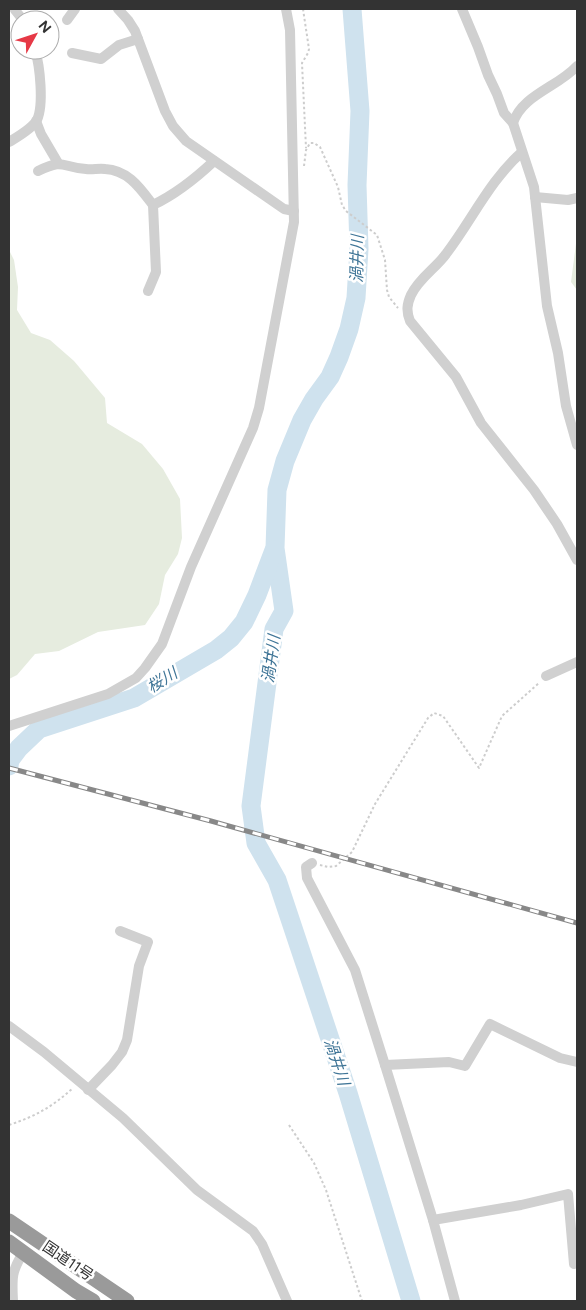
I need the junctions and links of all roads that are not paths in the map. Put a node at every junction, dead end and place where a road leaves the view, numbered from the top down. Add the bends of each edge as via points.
1 (75, 9) edge
2 (118, 9) edge
3 (286, 9) edge
4 (462, 9) edge
5 (67, 20) dead end
6 (138, 39) junction
7 (72, 52) dead end
8 (37, 60) edge
9 (577, 66) edge
10 (36, 120) junction
11 (512, 123) junction
12 (9, 142) edge
13 (522, 152) junction
14 (214, 161) junction
15 (58, 162) junction
16 (38, 171) dead end
17 (535, 197) junction
18 (577, 198) edge
19 (153, 204) junction
20 (294, 210) junction
21 (148, 291) dead end
22 (577, 445) edge
23 (577, 560) edge
24 (577, 662) edge
25 (546, 676) road end
26 (9, 726) edge
27 (312, 863) road end
28 (120, 930) dead end
29 (9, 1026) edge
30 (577, 1062) edge
31 (386, 1065) junction
32 (88, 1090) junction
33 (433, 1220) junction
34 (9, 1222) edge
35 (9, 1242) edge
36 (23, 1253) junction
37 (574, 1264) dead end
38 (13, 1301) edge
39 (93, 1301) edge
40 (127, 1301) edge
41 (287, 1301) edge
42 (454, 1301) edge

1 - 5 street
2 - 6 street via 132,25
3 - 20 street via 290,30
4 - 11 street via 504,113
6 - 7 street via 120,45 101,59
6 - 14 street via 169,120 186,141
8 - 10 street via 41,83
9 - 11 street via 529,101
10 - 12 street
10 - 15 street
11 - 13 street
13 - 17 street
13 - 23 street via 500,173 445,256 416,287 407,312 410,321 456,377 481,423 534,490
14 - 19 street via 183,187
14 - 20 street via 284,209
15 - 16 street
15 - 19 street via 85,169 104,168 121,172
17 - 18 street
17 - 22 street via 547,306 566,406
19 - 21 street via 156,272
20 - 26 street via 253,428 191,567 162,644 145,668 123,687
24 - 25 street
27 - 31 street via 306,867 307,878 355,970
28 - 32 street via 148,942 139,966 127,1040 112,1065
29 - 32 street
30 - 31 street via 560,1058 490,1024 465,1066 449,1062
31 - 33 street
32 - 41 street via 123,1118 197,1190 253,1232 262,1244
33 - 37 street via 568,1194
33 - 42 street
34 - 40 highway, 国道11号
35 - 36 highway, 国道11号
36 - 38 street via 12,1276
36 - 39 highway, 国道11号

